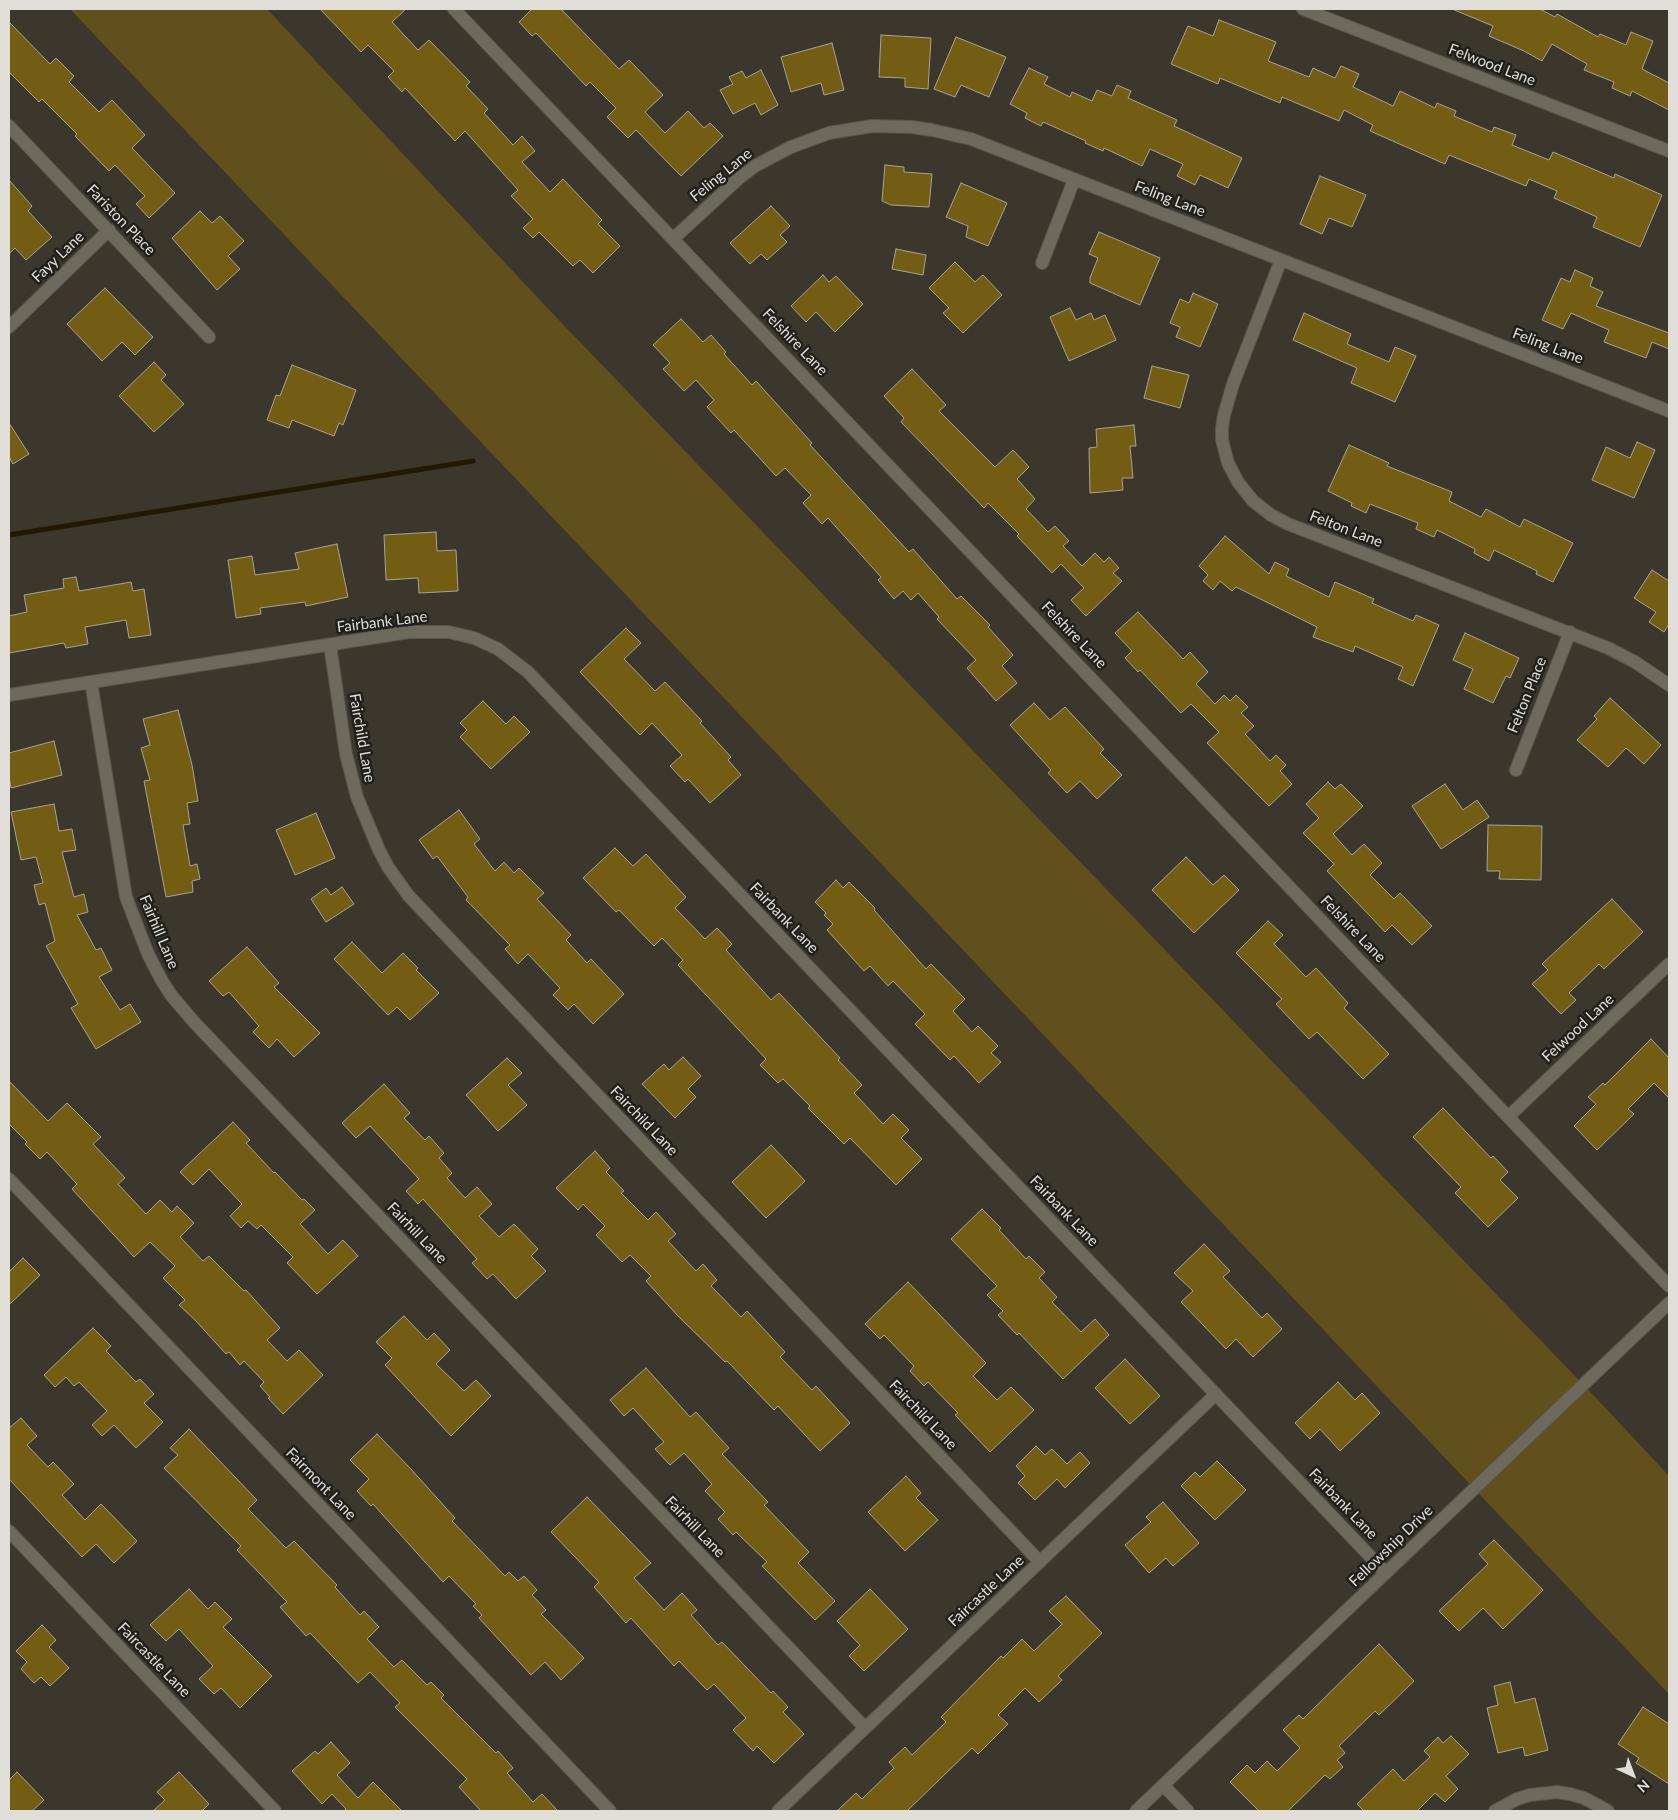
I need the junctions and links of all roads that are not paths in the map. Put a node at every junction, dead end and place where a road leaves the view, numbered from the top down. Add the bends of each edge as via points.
1 (454, 9) edge
2 (1303, 9) edge
3 (9, 126) edge
4 (1669, 151) edge
5 (1074, 180) junction
6 (108, 230) junction
7 (674, 238) junction
8 (1281, 260) junction
9 (1042, 263) dead end
10 (9, 327) edge
11 (209, 336) dead end
12 (1669, 411) edge
13 (1570, 632) junction
14 (330, 645) junction
15 (91, 682) junction
16 (1669, 685) edge
17 (9, 695) edge
18 (1516, 770) dead end
19 (1669, 964) edge
20 (1509, 1116) junction
21 (9, 1180) edge
22 (1669, 1286) edge
23 (1669, 1303) edge
24 (1216, 1394) junction
25 (9, 1531) edge
26 (1040, 1562) junction
27 (1386, 1573) junction
28 (864, 1728) junction
29 (1163, 1785) junction
30 (275, 1811) edge
31 (610, 1811) edge
32 (778, 1811) edge
33 (1136, 1811) edge
34 (1188, 1811) edge
35 (1495, 1811) edge
36 (1608, 1811) edge

1 - 7 street, Felshire Lane
2 - 4 street, Felwood Lane
3 - 6 street, Fariston Place
5 - 7 street, Feling Lane via 947,132 891,126 851,129 810,139 761,163 733,183
5 - 8 street, Feling Lane
5 - 9 street
6 - 10 street, Fayy Lane
6 - 11 street, Fariston Place
7 - 20 street, Felshire Lane
8 - 12 street, Feling Lane
8 - 13 street, Felton Lane via 1224,415 1224,452 1244,491 1262,509 1288,524
13 - 16 street, Felton Lane via 1635,662
13 - 18 street, Felton Place
14 - 15 street, Fairbank Lane
14 - 24 street, Fairbank Lane via 409,632 449,632 486,643 519,664
14 - 26 street, Fairchild Lane via 354,787 379,850 408,895
15 - 17 street, Fairbank Lane
15 - 28 street, Fairhill Lane via 120,874 148,954 171,995
19 - 20 street, Felwood Lane
20 - 22 street, Felshire Lane
21 - 31 street, Fairmont Lane
23 - 27 street, Fellowship Drive
24 - 26 street, Faircastle Lane
24 - 27 street, Fairbank Lane
25 - 30 street, Faircastle Lane
26 - 28 street, Faircastle Lane
27 - 29 street, Fellowship Drive
28 - 32 street, Faircastle Lane
29 - 33 street, Fellowship Drive
29 - 34 street
35 - 36 street via 1530,1795 1557,1792 1584,1798

